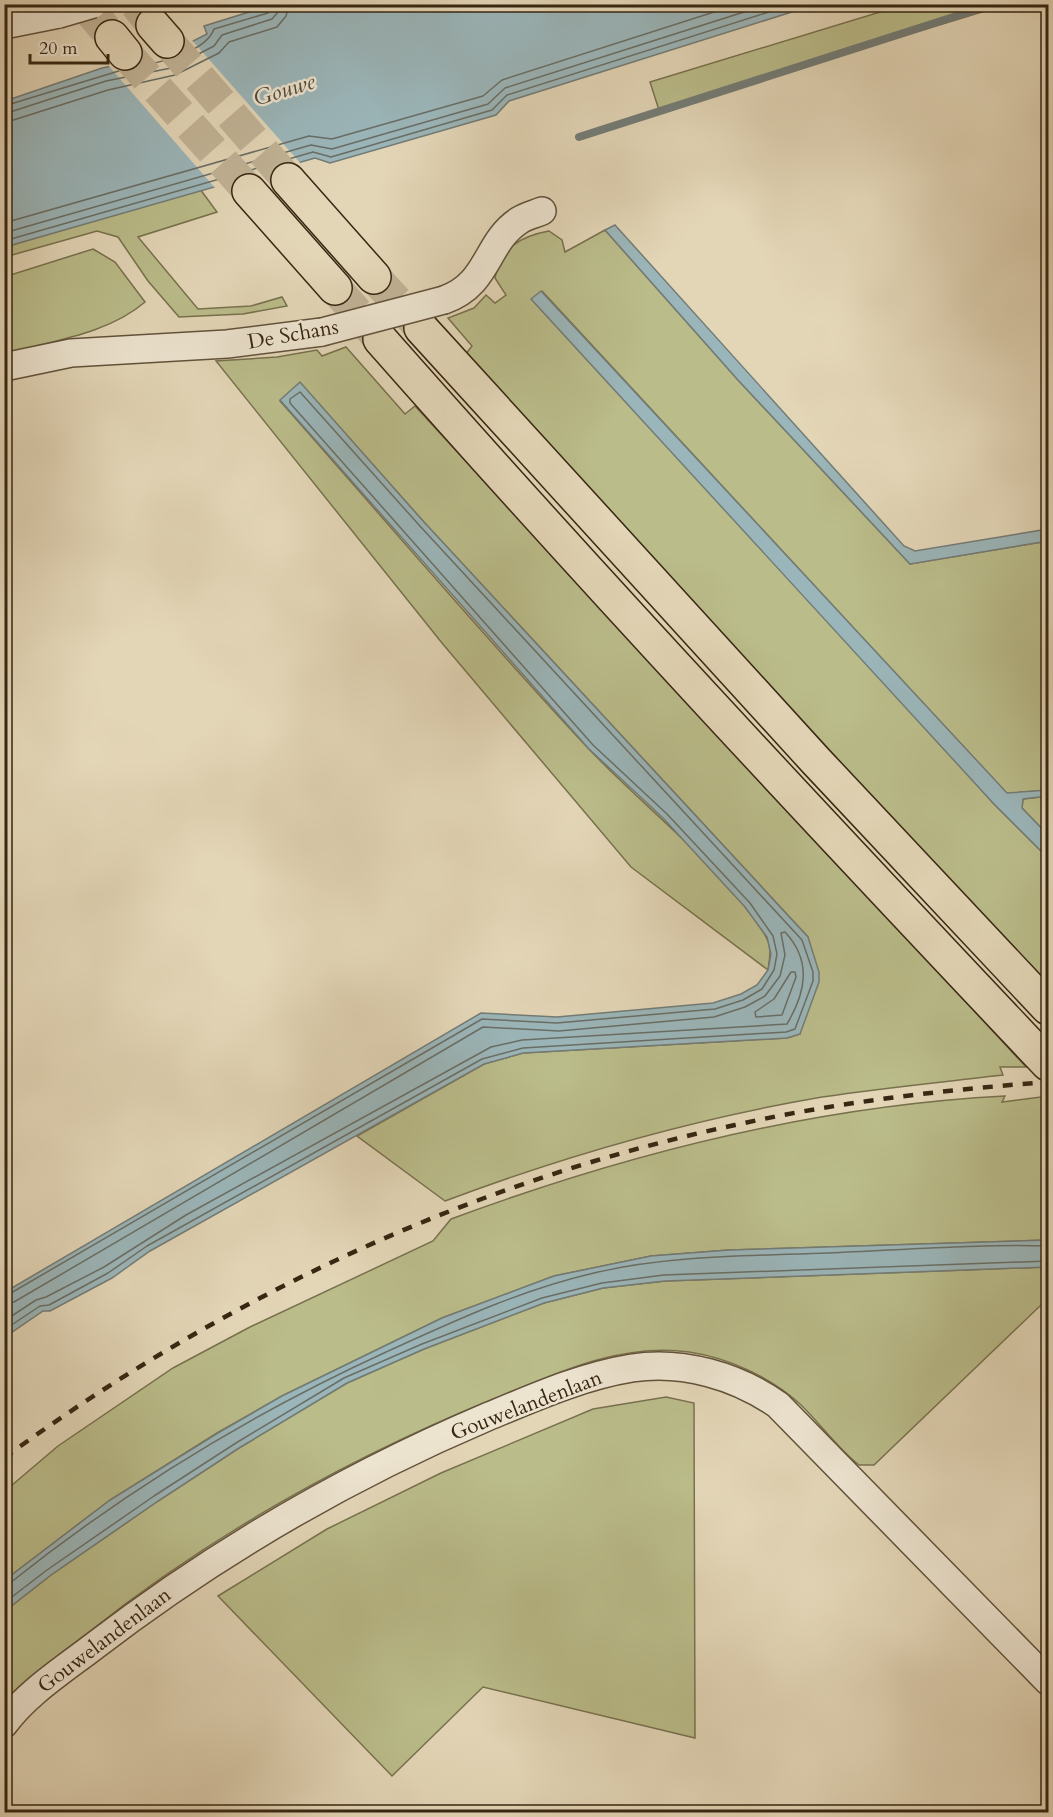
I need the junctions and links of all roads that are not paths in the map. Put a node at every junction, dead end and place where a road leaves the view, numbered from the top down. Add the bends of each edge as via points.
1 (93, 4) edge
2 (4, 25) edge
3 (288, 180) tunnel mouth
4 (249, 191) tunnel mouth
5 (542, 211) dead end
6 (374, 278) tunnel mouth
7 (335, 288) tunnel mouth
8 (421, 328) tunnel mouth
9 (380, 339) tunnel mouth
10 (4, 367) edge
11 (1048, 1008) edge
12 (1048, 1064) edge
13 (1048, 1681) edge
14 (4, 1724) edge

1 - 2 street, bridge
3 - 6 highway
4 - 7 highway
5 - 10 street, De Schans, bridge via 520,219 505,233 474,282 444,300 322,332 227,344 71,352
8 - 11 highway via 816,761
9 - 12 highway via 537,517
13 - 14 street, Gouwelandenlaan via 777,1405 731,1380 660,1365 632,1368 563,1387 449,1433 329,1493 212,1561 163,1595 49,1681

